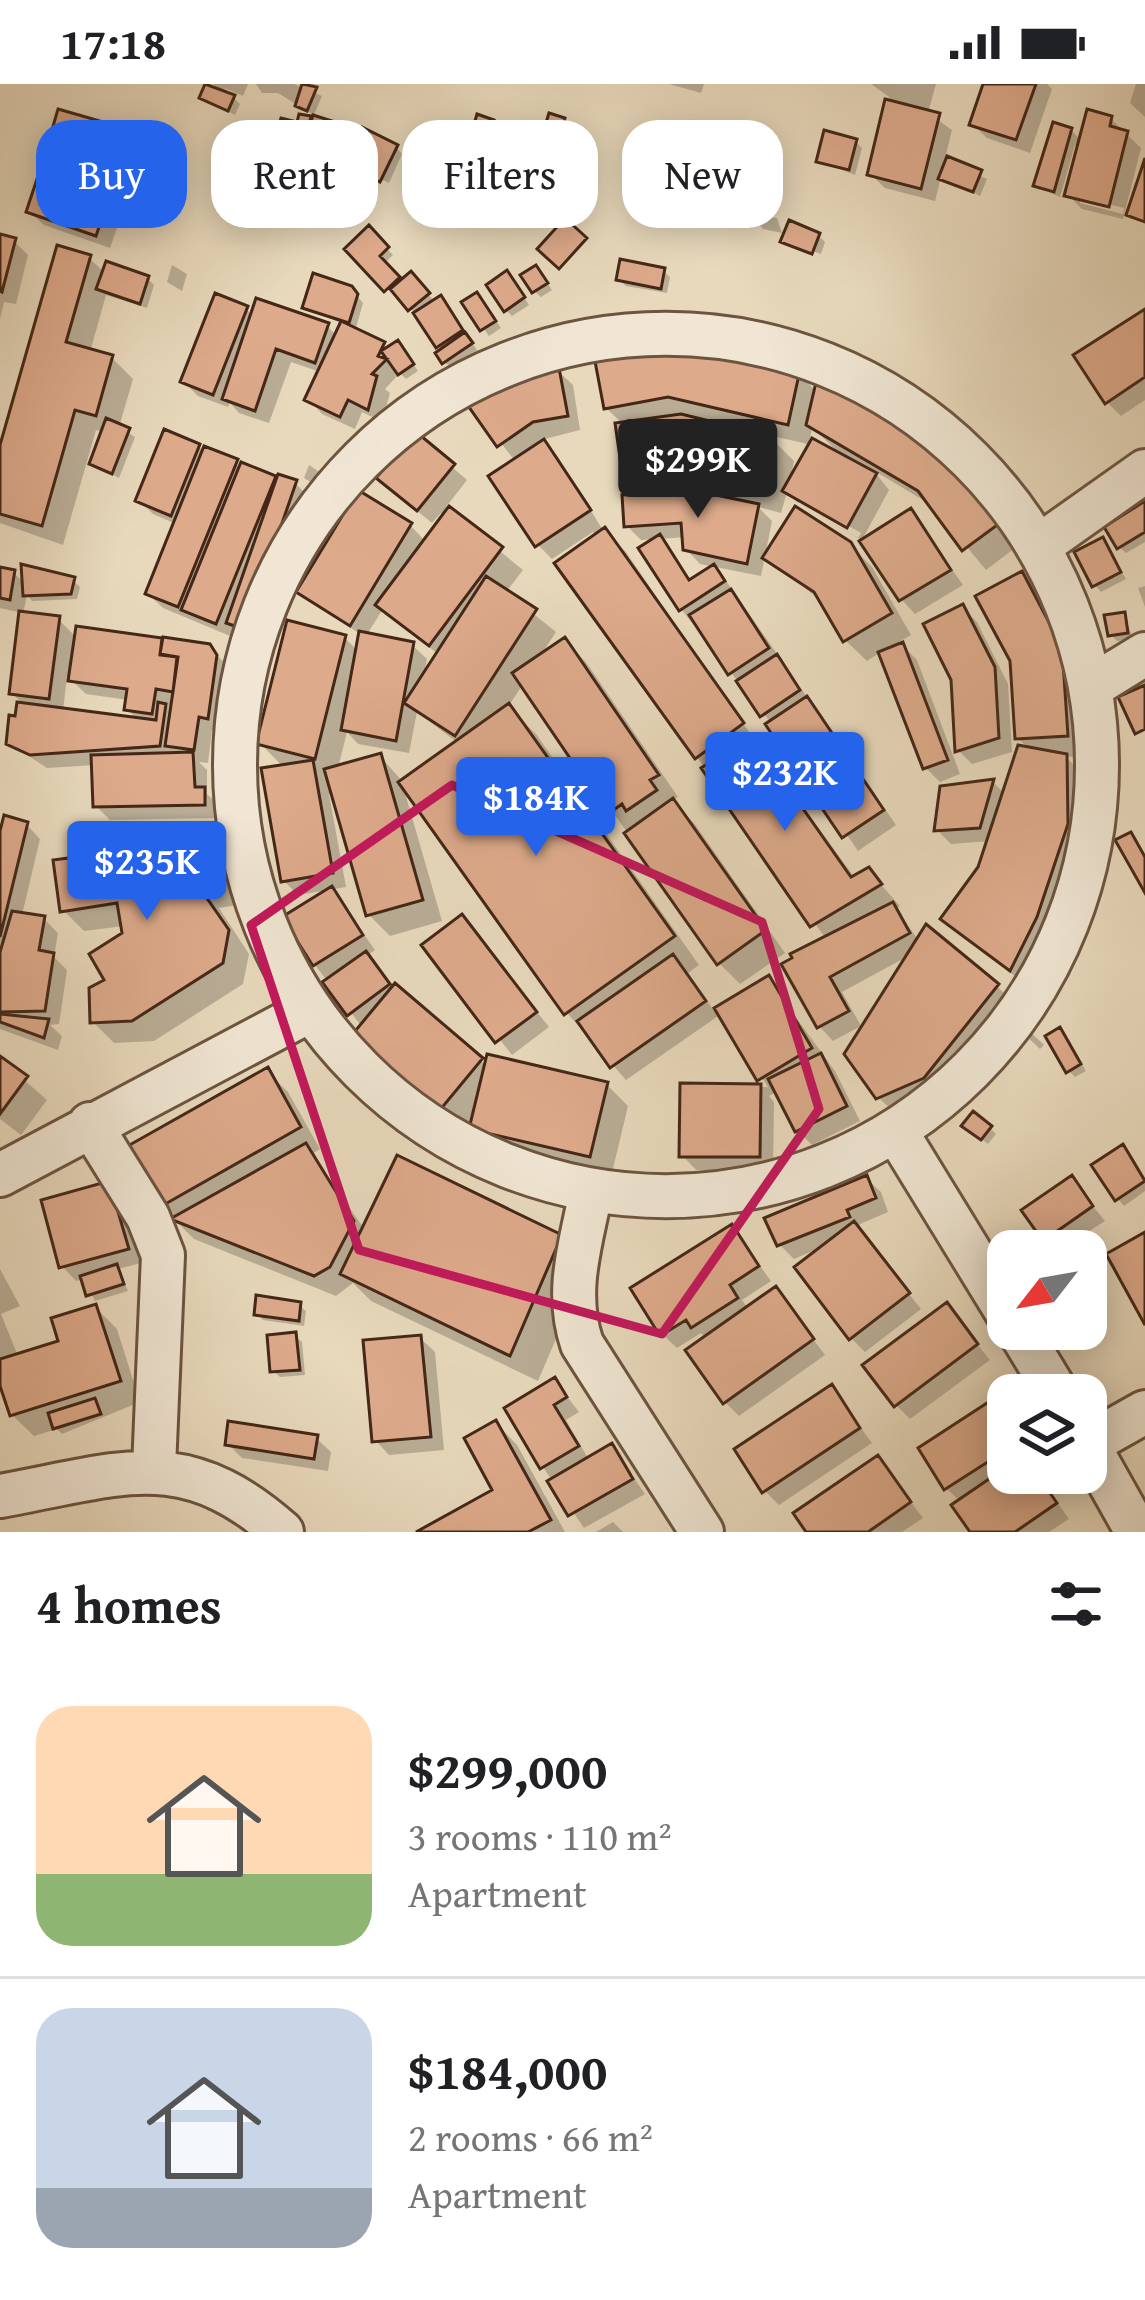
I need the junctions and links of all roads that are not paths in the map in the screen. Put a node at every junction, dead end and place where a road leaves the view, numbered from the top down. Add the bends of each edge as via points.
1 (1145, 471) edge
2 (1039, 546) junction
3 (1145, 654) edge
4 (1091, 687) junction
5 (311, 1010) junction
6 (90, 1124) junction
7 (897, 1133) junction
8 (0, 1175) edge
9 (592, 1192) junction
10 (987, 1279) edge
11 (1145, 1412) edge
12 (1107, 1432) edge
13 (154, 1468) junction
14 (1107, 1478) edge
15 (0, 1496) edge
16 (282, 1532) edge
17 (702, 1532) edge
18 (1137, 1532) edge

1 - 2 street
2 - 4 street
2 - 5 street via 996,486 944,434 819,359 676,332 603,336 532,352 465,380 349,468 302,534 245,664 236,805 250,878
3 - 4 street
4 - 7 street via 1098,790 1080,892 1040,986 977,1068
5 - 6 street
5 - 9 street via 367,1075 433,1129 509,1168
6 - 8 street
6 - 13 street via 164,1255
7 - 9 street via 801,1178 697,1198
7 - 10 street
9 - 17 street via 572,1317
11 - 12 street
13 - 15 street
13 - 16 street via 246,1500
14 - 18 street

